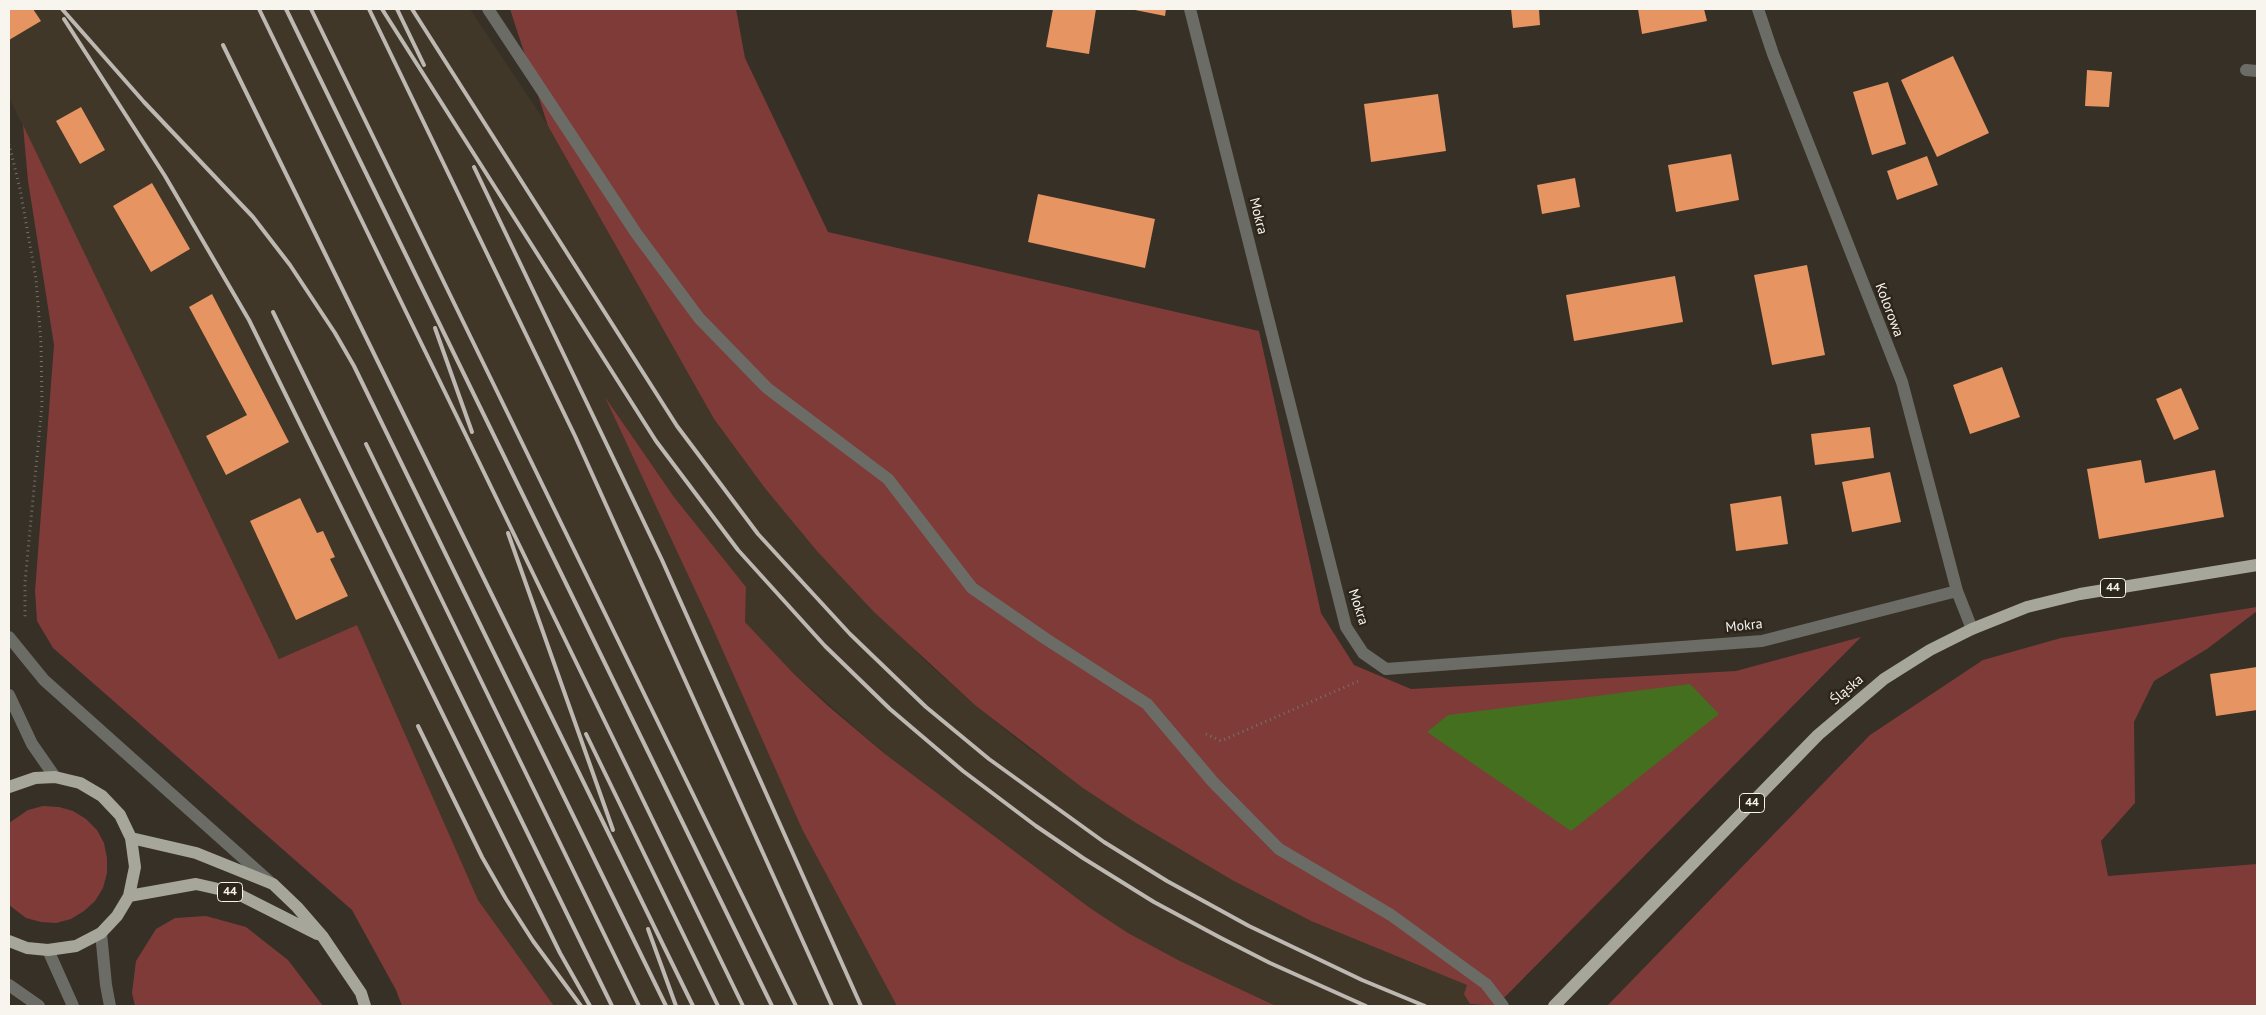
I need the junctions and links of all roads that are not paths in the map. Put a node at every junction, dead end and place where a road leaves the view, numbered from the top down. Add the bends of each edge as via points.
1 (488, 9) edge
2 (1190, 9) edge
3 (1758, 9) edge
4 (2257, 565) edge
5 (1957, 591) junction
6 (1972, 629) junction
7 (9, 637) edge
8 (9, 696) edge
9 (55, 777) junction
10 (9, 787) edge
11 (131, 838) junction
12 (273, 884) junction
13 (129, 896) junction
14 (101, 933) junction
15 (323, 937) junction
16 (9, 941) edge
17 (48, 950) junction
18 (9, 985) edge
19 (39, 1006) edge
20 (73, 1006) edge
21 (110, 1006) edge
22 (365, 1006) edge
23 (1504, 1006) edge
24 (1554, 1006) edge

1 - 23 street via 636,233 699,318 767,388 888,480 972,588 1147,704 1213,782 1279,849 1391,915 1486,984
2 - 5 street, Mokra via 1346,627 1363,653 1386,669 1762,641
3 - 5 street, Kolorowa via 1776,63 1902,382
4 - 6 main road, Śląska / 44 via 2080,594 2027,607
5 - 6 street, Kolorowa
6 - 24 main road, Śląska / 44 via 1884,679 1818,735
7 - 12 street via 44,680
8 - 9 street via 32,744
9 - 10 main road via 35,778
9 - 11 main road via 80,783 102,796 120,815
11 - 12 main road, 44 via 196,853
11 - 13 main road via 135,867
12 - 15 main road, 44
13 - 14 main road
13 - 15 main road, 44 via 196,884 236,893
14 - 17 main road via 76,946
14 - 21 street
15 - 22 main road, 44 via 361,993
16 - 17 main road via 27,948
17 - 20 street
18 - 19 street

